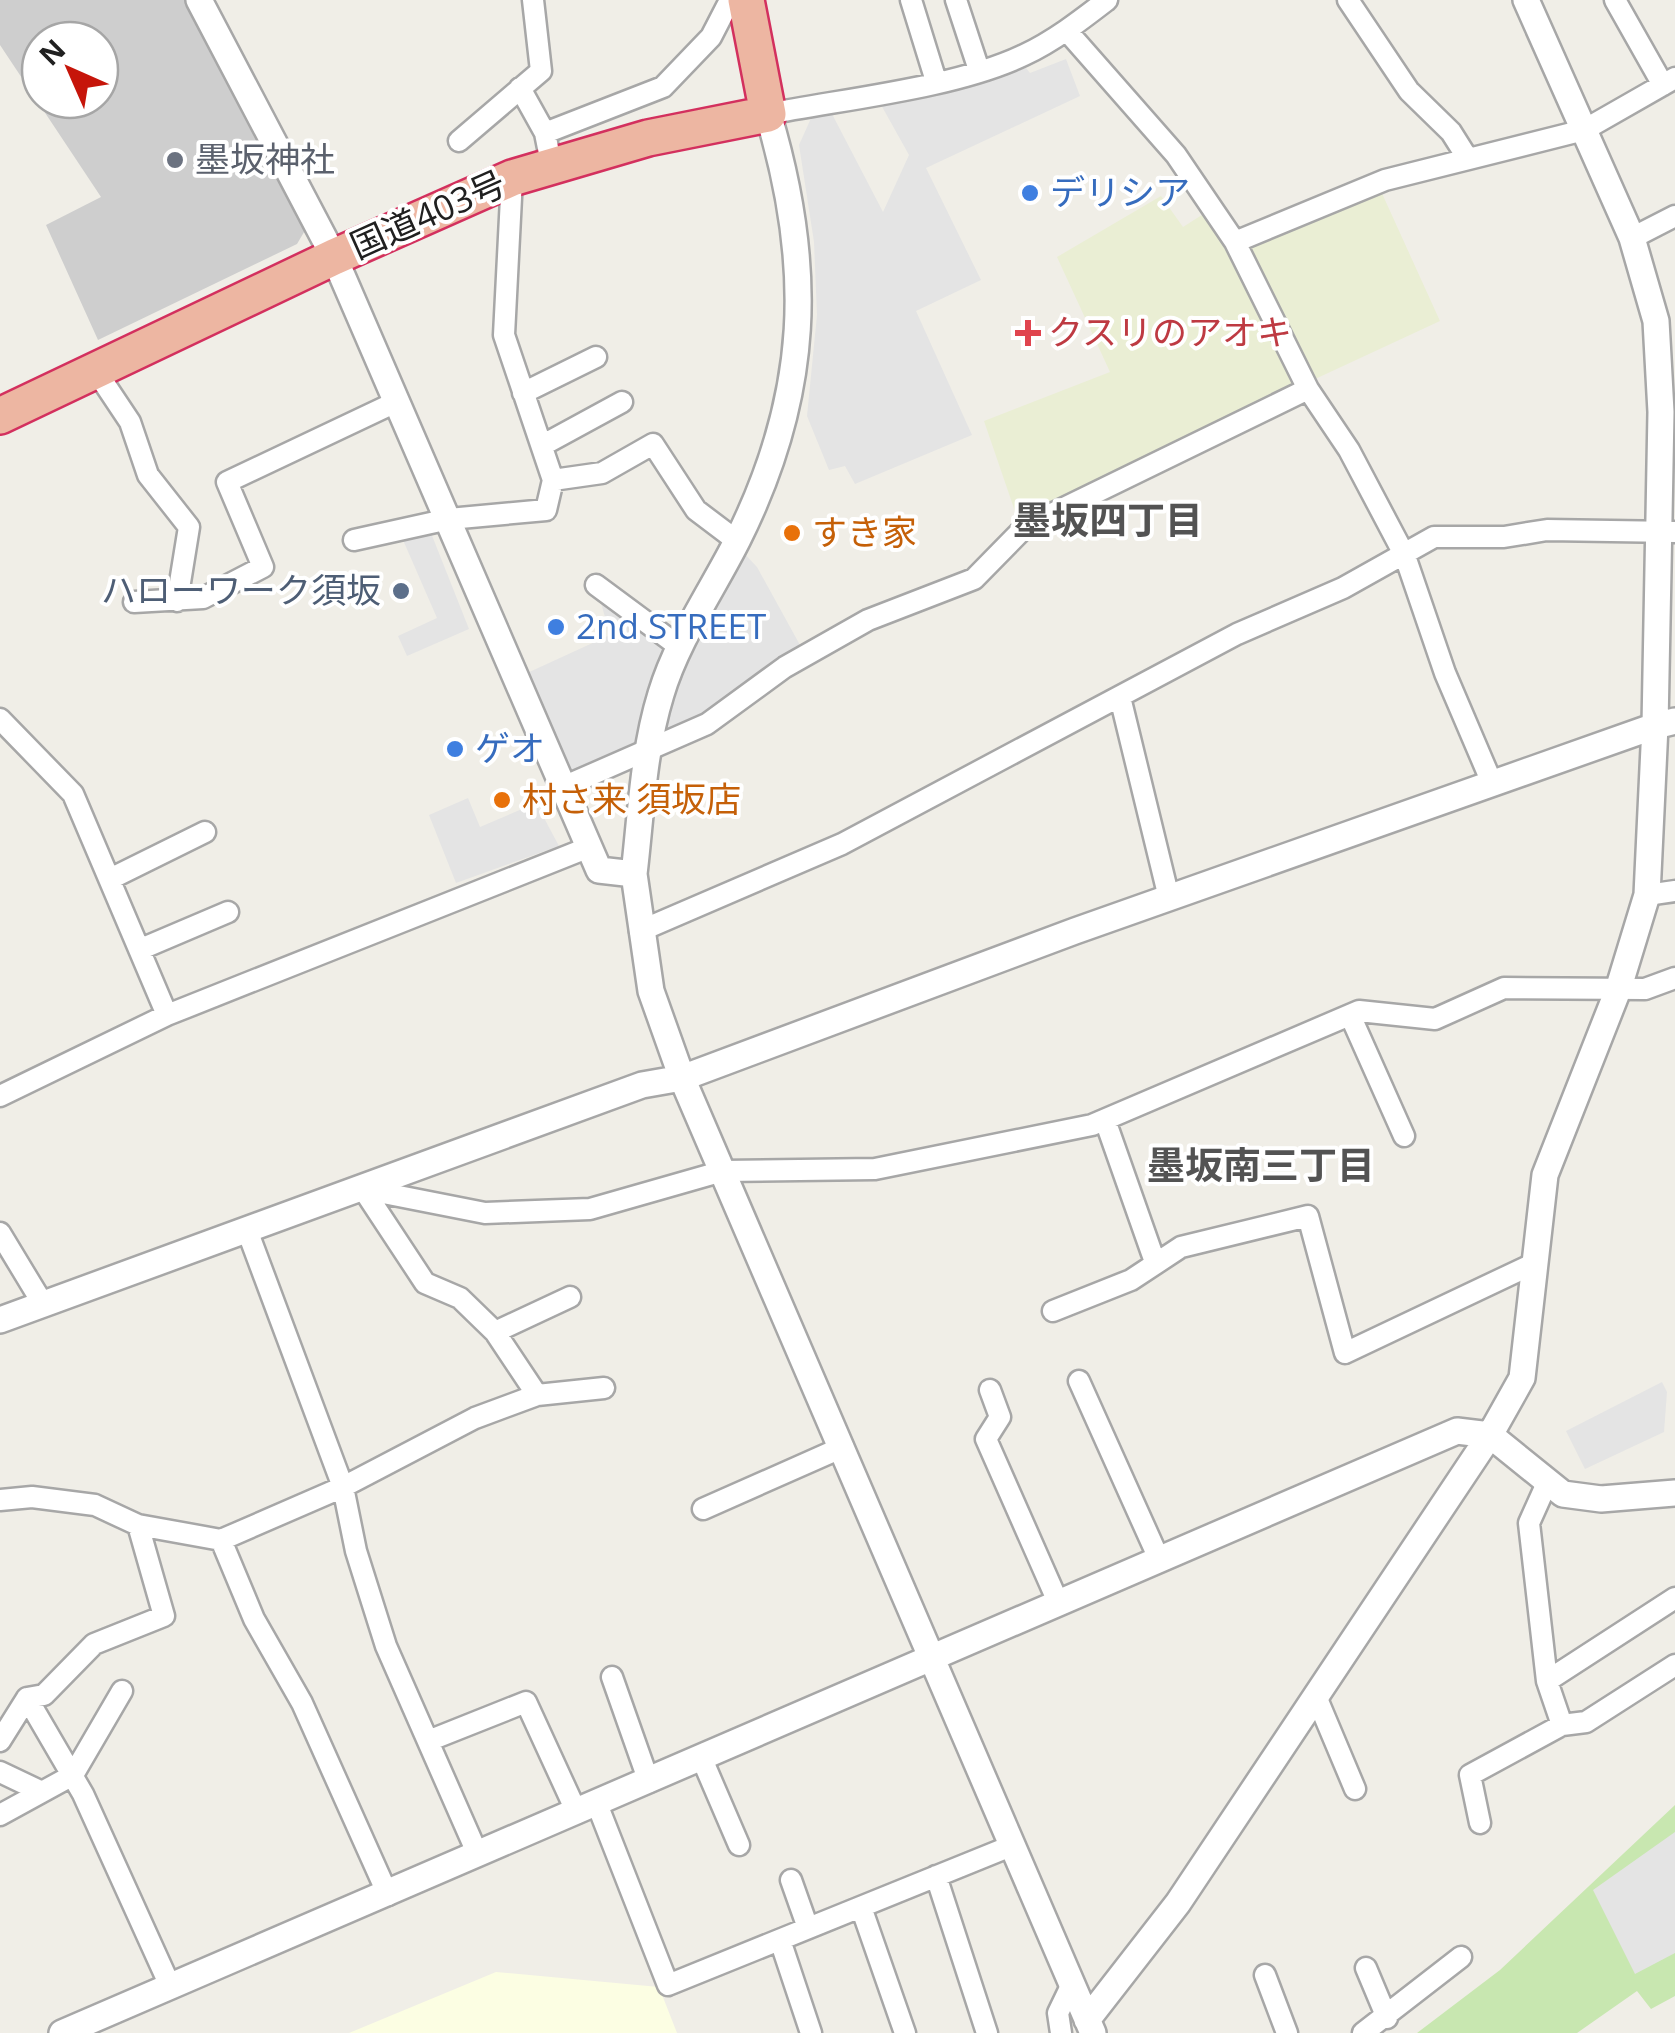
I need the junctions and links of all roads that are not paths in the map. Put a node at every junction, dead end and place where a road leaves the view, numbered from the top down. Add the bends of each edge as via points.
1 (199, 0) edge
2 (533, 0) edge
3 (911, 0) edge
4 (956, 0) edge
5 (1107, 0) edge
6 (1348, 0) edge
7 (1526, 0) edge
8 (1615, 0) edge
9 (736, 3) edge
10 (1068, 30) junction
11 (979, 70) junction
12 (936, 81) junction
13 (1669, 81) edge
14 (520, 88) junction
15 (768, 114) junction
16 (1584, 130) junction
17 (459, 142) dead end
18 (548, 148) junction
19 (1468, 159) junction
20 (512, 178) junction
21 (1675, 216) edge
22 (1632, 238) junction
23 (1235, 242) junction
24 (334, 257) junction
25 (596, 357) dead end
26 (96, 371) junction
27 (1308, 389) junction
28 (523, 393) junction
29 (396, 402) junction
30 (622, 402) dead end
31 (0, 416) edge
32 (543, 446) junction
33 (552, 480) junction
34 (449, 519) junction
35 (1667, 532) edge
36 (354, 540) dead end
37 (737, 541) junction
38 (1405, 556) junction
39 (596, 585) dead end
40 (177, 600) junction
41 (134, 602) dead end
42 (680, 648) junction
43 (1120, 697) junction
44 (0, 719) edge
45 (1665, 724) edge
46 (649, 748) junction
47 (1492, 784) junction
48 (563, 787) junction
49 (204, 832) dead end
50 (587, 848) junction
51 (634, 874) junction
52 (110, 879) junction
53 (1675, 891) edge
54 (1648, 896) junction
55 (1169, 898) junction
56 (228, 912) dead end
57 (640, 931) junction
58 (141, 949) junction
59 (1675, 978) edge
60 (1618, 990) junction
61 (167, 1015) junction
62 (1350, 1015) junction
63 (682, 1078) junction
64 (0, 1096) edge
65 (1105, 1120) junction
66 (1404, 1136) dead end
67 (723, 1171) junction
68 (363, 1190) junction
69 (247, 1230) junction
70 (0, 1233) edge
71 (1155, 1262) junction
72 (1535, 1263) junction
73 (570, 1297) dead end
74 (43, 1304) junction
75 (1054, 1311) dead end
76 (0, 1320) edge
77 (496, 1332) junction
78 (1079, 1381) dead end
79 (604, 1388) dead end
80 (990, 1390) dead end
81 (537, 1395) junction
82 (1490, 1434) junction
83 (842, 1446) junction
84 (1547, 1483) junction
85 (343, 1487) junction
86 (1675, 1494) edge
87 (0, 1500) edge
88 (703, 1508) dead end
89 (138, 1525) junction
90 (220, 1540) junction
91 (1159, 1559) junction
92 (1675, 1598) edge
93 (1058, 1602) junction
94 (931, 1657) junction
95 (1675, 1665) edge
96 (612, 1677) dead end
97 (1547, 1681) junction
98 (122, 1691) dead end
99 (1315, 1694) junction
100 (27, 1698) junction
101 (1562, 1725) junction
102 (0, 1741) edge
103 (428, 1741) junction
104 (702, 1759) junction
105 (0, 1772) edge
106 (72, 1775) junction
107 (648, 1782) junction
108 (1355, 1789) dead end
109 (42, 1792) junction
110 (587, 1809) junction
111 (0, 1814) edge
112 (1480, 1823) dead end
113 (740, 1844) dead end
114 (1011, 1846) junction
115 (478, 1855) junction
116 (936, 1876) junction
117 (791, 1880) dead end
118 (388, 1895) junction
119 (860, 1907) junction
120 (808, 1928) junction
121 (780, 1940) junction
122 (1461, 1957) dead end
123 (1366, 1968) dead end
124 (1265, 1975) dead end
125 (1071, 1986) junction
126 (171, 1988) junction
127 (1386, 2018) junction
128 (1090, 2026) edge
129 (62, 2033) edge
130 (811, 2033) edge
131 (905, 2033) edge
132 (987, 2033) edge
133 (1061, 2033) edge
134 (1287, 2033) edge
135 (1363, 2033) edge

1 - 24 street
2 - 14 street via 541,71
3 - 12 street
4 - 11 street
5 - 10 street
6 - 19 street via 1410,91
7 - 16 street
8 - 13 street
9 - 15 highway
9 - 18 street via 663,87
10 - 11 street
10 - 23 street via 1176,156
11 - 12 street
12 - 15 street
13 - 16 street
14 - 17 street
14 - 18 street
15 - 18 highway, 国道403号
15 - 37 street via 798,242 800,316 782,426
16 - 19 street
16 - 22 street
18 - 20 highway, 国道403号
19 - 23 street via 1385,180
20 - 24 highway, 国道403号
20 - 28 street via 504,336
21 - 22 street
22 - 35 street via 1656,321
23 - 27 street
24 - 26 highway, 国道403号
24 - 29 street
25 - 28 street
26 - 31 highway, 国道403号
26 - 40 street via 130,422 148,475 189,527
27 - 38 street
27 - 46 street via 1024,527 974,579 868,620 785,667 707,724
28 - 32 street
29 - 34 street
29 - 40 street via 227,482 263,567 202,598
30 - 32 street
32 - 33 street
33 - 34 street via 546,510
33 - 37 street via 602,473 653,444 696,510
34 - 36 street
34 - 48 street
35 - 38 street via 1434,537
35 - 45 street
37 - 42 street
38 - 43 street
38 - 47 street
39 - 42 street
40 - 41 street
42 - 46 street
43 - 55 street
43 - 57 street via 842,844
44 - 52 street via 73,794
45 - 47 street
45 - 54 street
46 - 48 street
46 - 51 street
47 - 55 street
48 - 50 street
49 - 52 street
50 - 51 street via 599,870
50 - 61 street
51 - 57 street
52 - 58 street
53 - 54 street
54 - 60 street
55 - 63 street
56 - 58 street
57 - 63 street via 651,991
58 - 61 street
59 - 60 street
60 - 62 street via 1504,988 1435,1019
60 - 72 street via 1545,1174
61 - 64 street
62 - 65 street
62 - 66 street
63 - 67 street
63 - 68 street via 642,1085
65 - 67 street via 875,1170
65 - 71 street
67 - 68 street via 590,1208 485,1213
67 - 83 street
68 - 69 street
68 - 77 street via 425,1282 460,1298
69 - 74 street
69 - 85 street
70 - 74 street
71 - 72 street via 1181,1247 1308,1216 1345,1353
71 - 75 street via 1131,1280
72 - 82 street via 1522,1378
73 - 77 street
74 - 76 street
77 - 81 street
78 - 91 street
79 - 81 street
80 - 93 street via 1000,1417 986,1439
81 - 85 street via 476,1418
82 - 84 street
82 - 91 street via 1457,1431
82 - 99 street
83 - 88 street
83 - 94 street
84 - 86 street via 1562,1494 1601,1499
84 - 97 street via 1529,1522
85 - 90 street
85 - 103 street via 386,1646
87 - 89 street via 95,1505
89 - 90 street
89 - 100 street via 164,1616 94,1644 44,1695
90 - 118 street
91 - 93 street
92 - 97 street
93 - 94 street
94 - 104 street
94 - 114 street
95 - 101 street via 1586,1722
96 - 107 street
97 - 101 street
98 - 106 street
99 - 108 street
99 - 128 street
100 - 102 street
100 - 106 street
101 - 112 street via 1470,1775
103 - 110 street via 526,1702
103 - 115 street
104 - 107 street
104 - 113 street
105 - 109 street
106 - 109 street
106 - 126 street
107 - 110 street
109 - 111 street
110 - 115 street
110 - 121 street via 668,1985
114 - 116 street
114 - 125 street
115 - 118 street
116 - 119 street
116 - 132 street
117 - 120 street
118 - 126 street
119 - 120 street
119 - 131 street
120 - 121 street
121 - 130 street
122 - 127 street
123 - 127 street
124 - 134 street
125 - 128 street
125 - 133 street via 1058,2013
126 - 129 street
127 - 135 street

